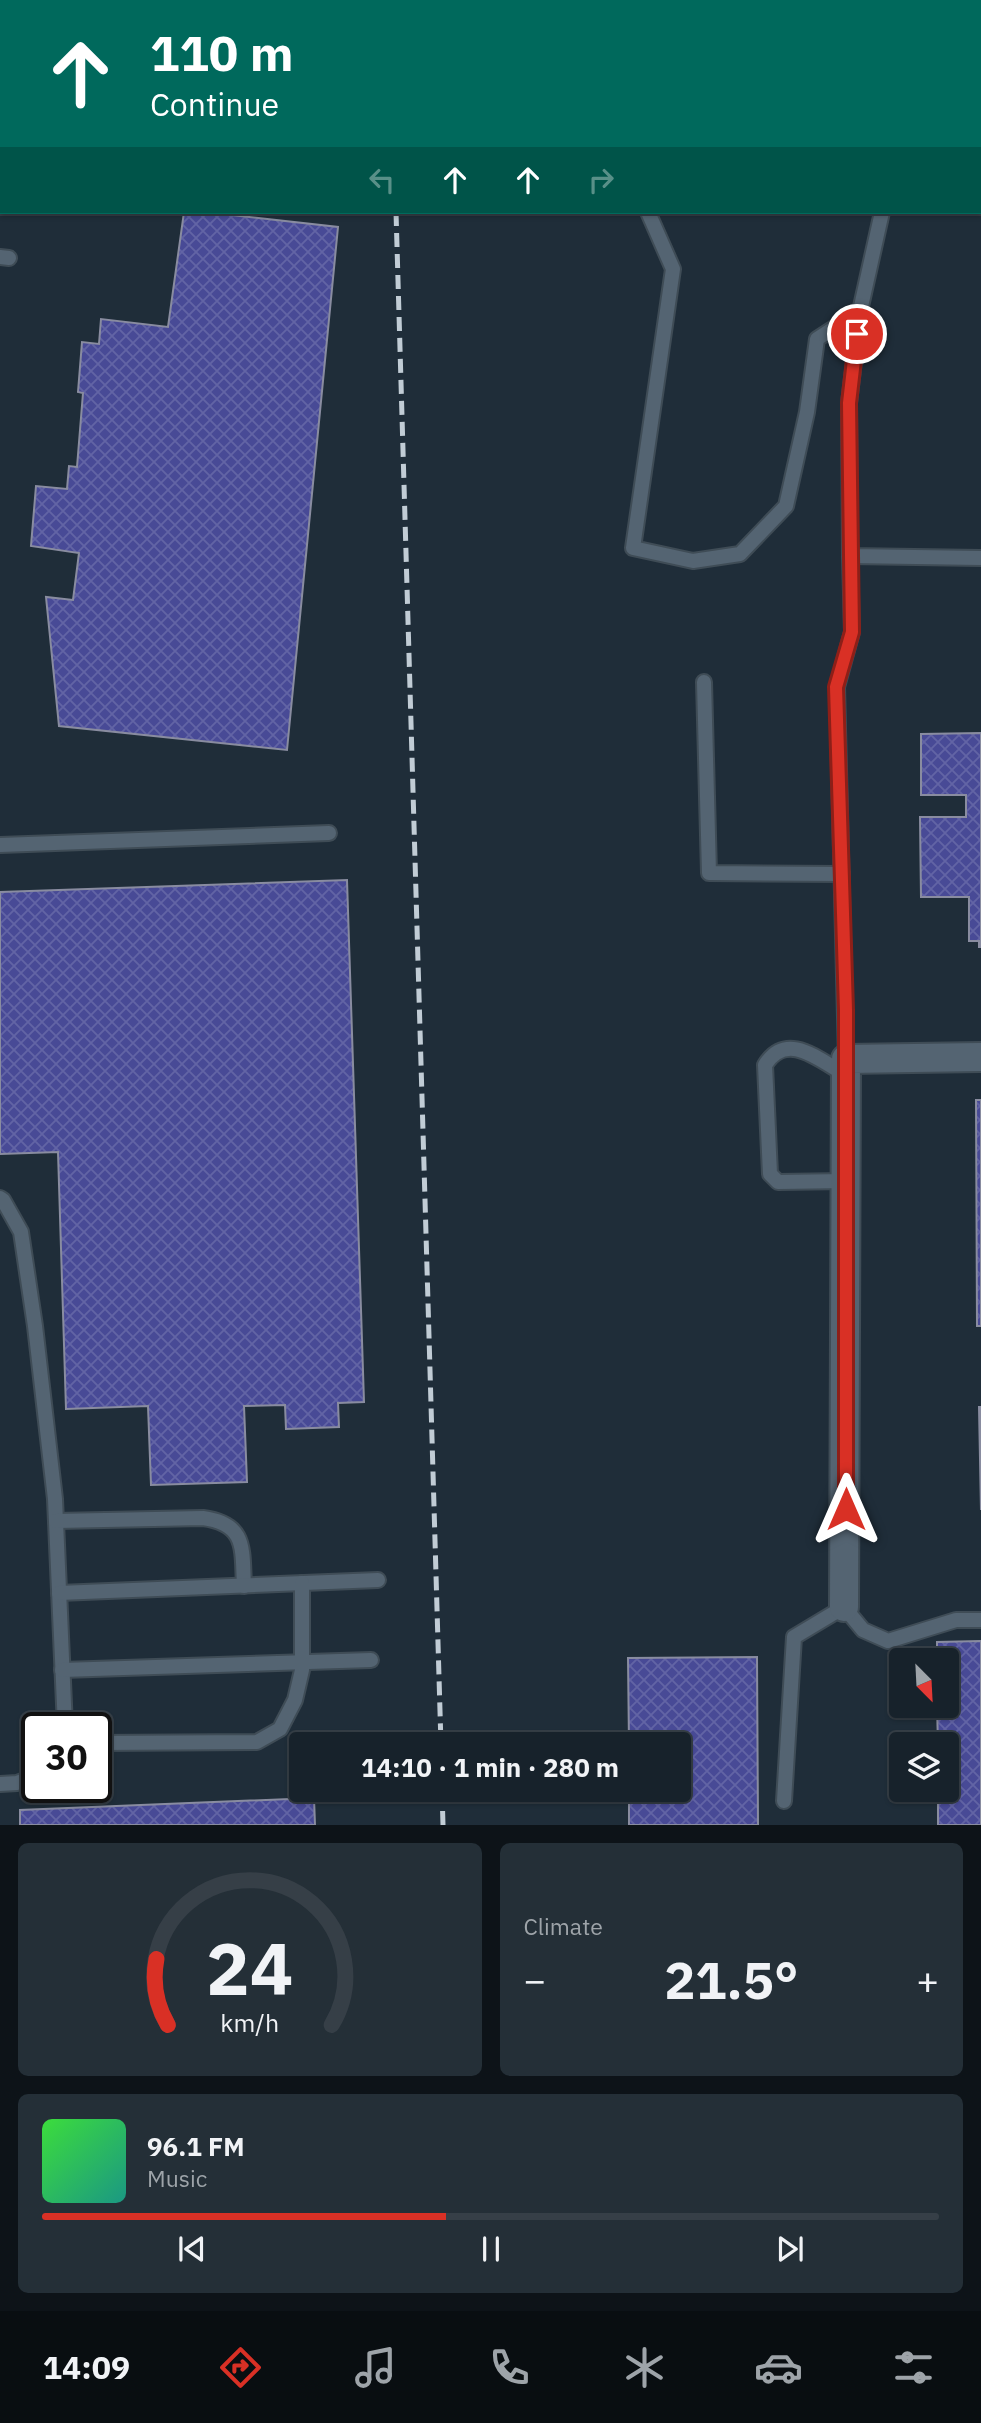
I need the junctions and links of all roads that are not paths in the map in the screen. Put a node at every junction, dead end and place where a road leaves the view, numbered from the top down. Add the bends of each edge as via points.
1 (649, 214) edge
2 (882, 214) edge
3 (860, 311) junction
4 (850, 556) junction
5 (981, 558) edge
6 (704, 682) dead end
7 (330, 833) dead end
8 (0, 845) edge
9 (842, 874) junction
10 (981, 1057) edge
11 (846, 1067) junction
12 (846, 1181) junction
13 (0, 1198) edge
14 (56, 1521) junction
15 (377, 1580) dead end
16 (302, 1583) junction
17 (244, 1586) junction
18 (59, 1593) junction
19 (844, 1607) junction
20 (981, 1620) edge
21 (371, 1660) dead end
22 (302, 1661) junction
23 (62, 1670) junction
24 (64, 1712) edge
25 (112, 1743) edge
26 (21, 1781) edge
27 (0, 1784) edge
28 (784, 1801) dead end

1 - 3 lane via 673,269 633,548 693,561 740,554 786,506 817,339
2 - 3 lane
3 - 4 lane via 849,403
4 - 5 lane
4 - 9 lane via 852,632 836,687
6 - 9 lane via 709,873
7 - 8 lane
9 - 11 lane
10 - 11 street
11 - 12 street
11 - 12 lane via 797,1048 779,1049 765,1065 770,1174 778,1182
12 - 19 street
13 - 14 lane via 21,1232
14 - 17 lane via 221,1520 235,1530 242,1549
14 - 18 lane
15 - 16 lane
16 - 17 lane
16 - 22 lane
17 - 18 lane
18 - 23 lane
19 - 20 lane via 863,1630 888,1641 956,1620
19 - 28 lane via 794,1637
21 - 22 lane
22 - 23 lane
22 - 25 lane via 295,1700 280,1729 257,1742
23 - 24 lane
26 - 27 lane

